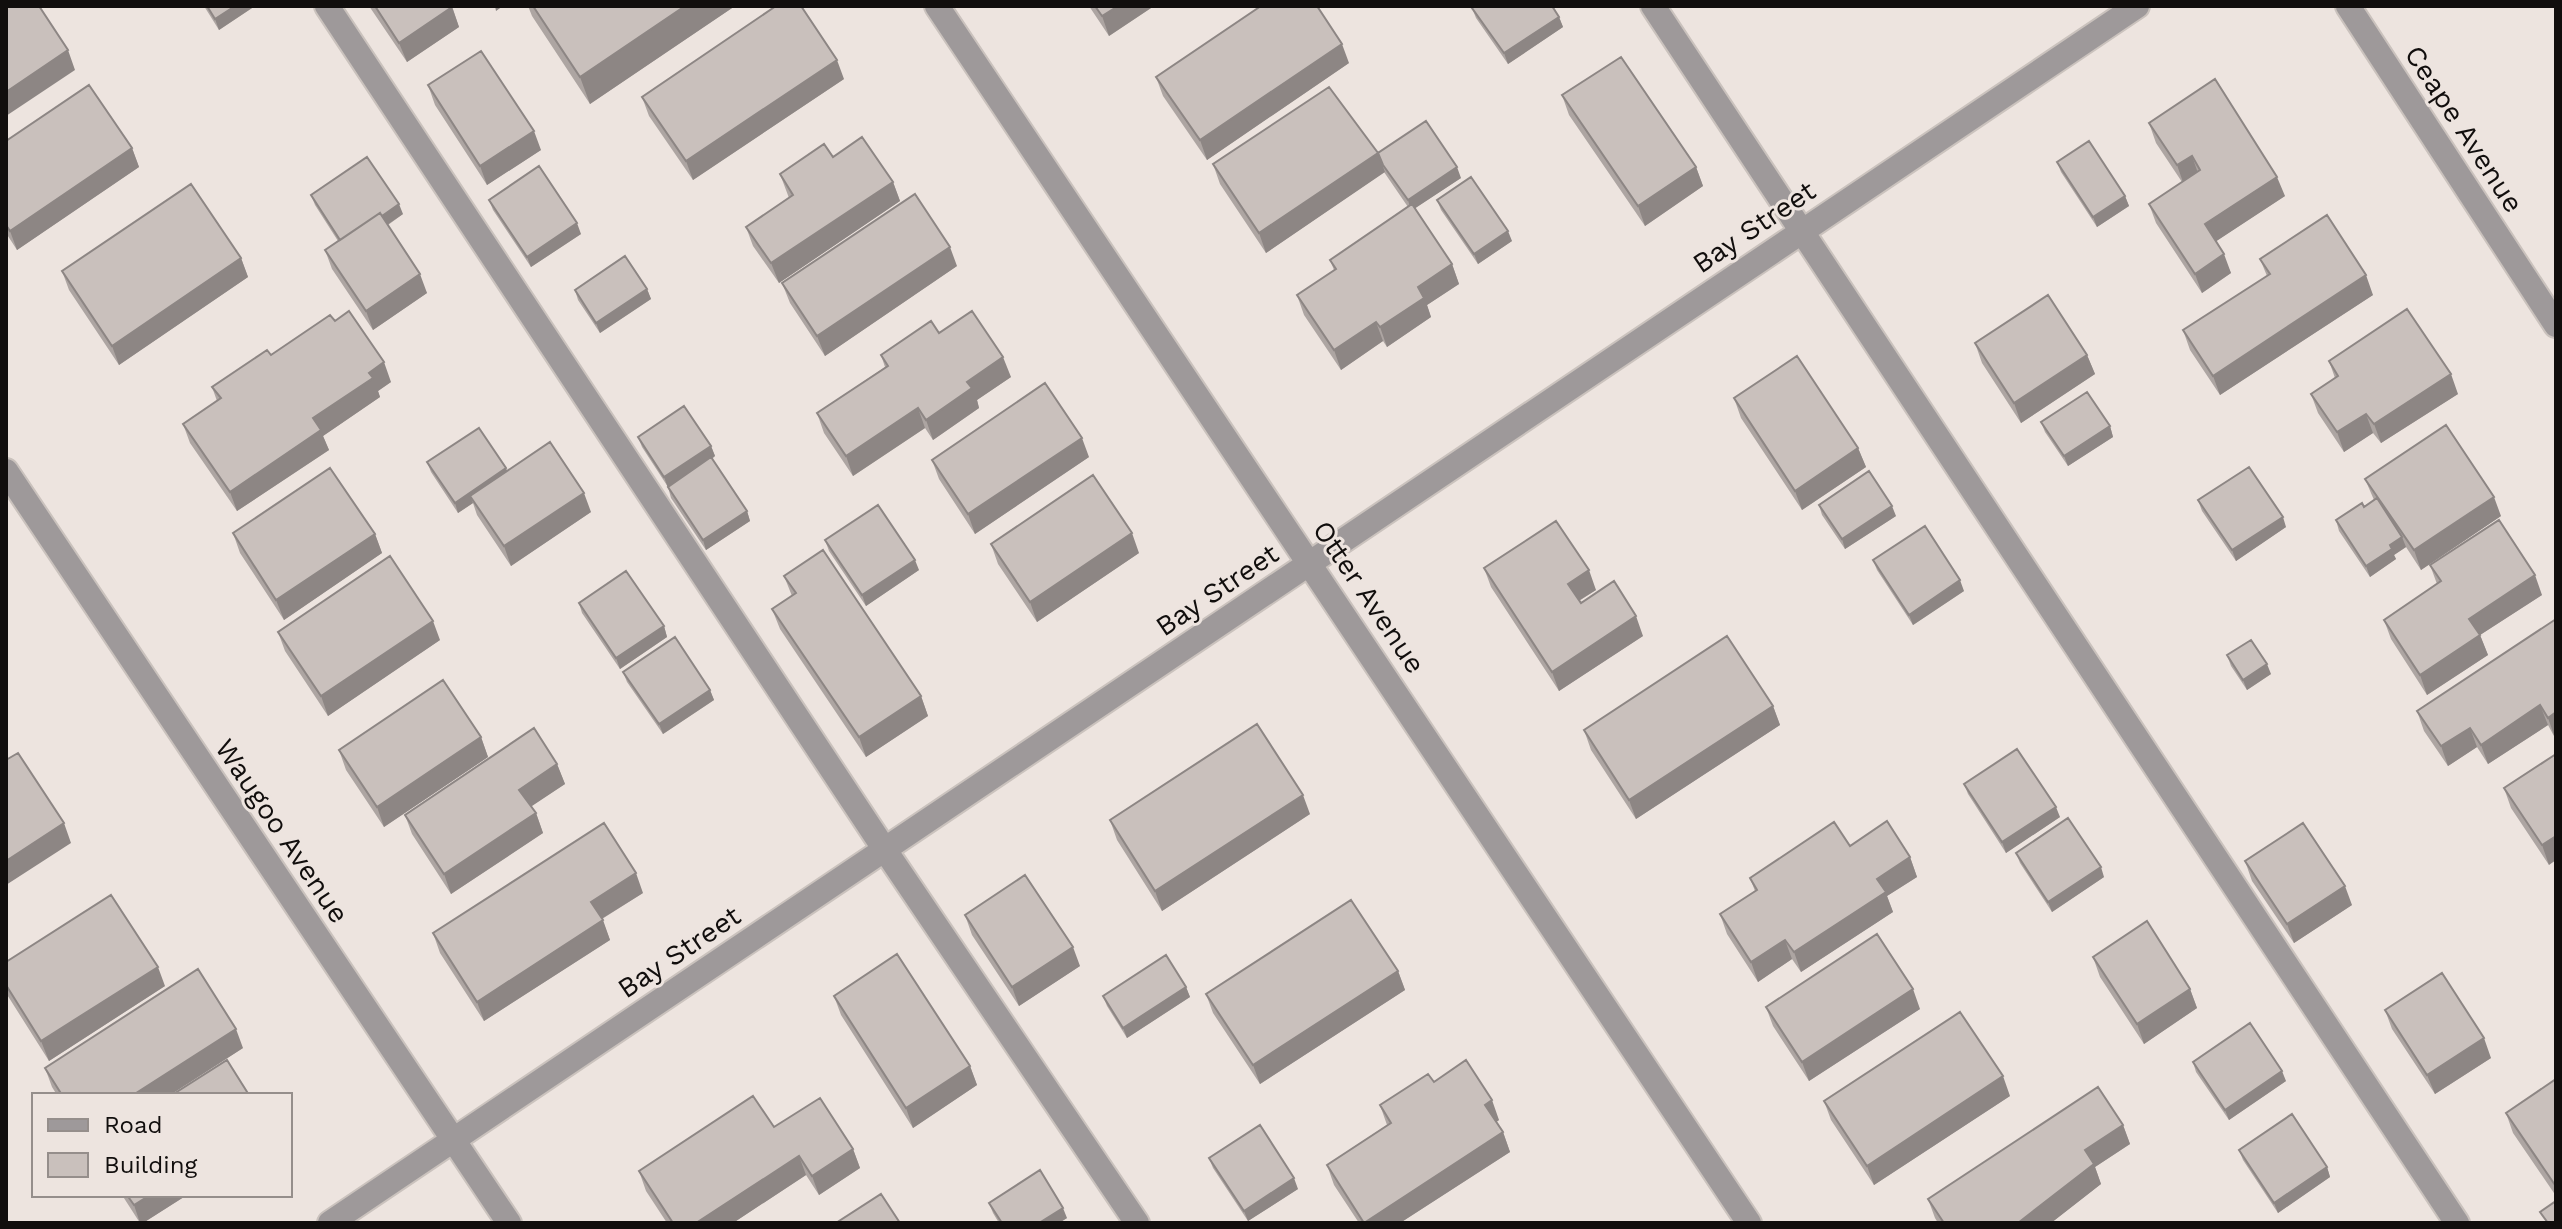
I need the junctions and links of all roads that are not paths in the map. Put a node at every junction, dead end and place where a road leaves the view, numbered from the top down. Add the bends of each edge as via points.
1 (327, 6) edge
2 (937, 6) edge
3 (1653, 6) edge
4 (2137, 6) edge
5 (2348, 6) edge
6 (1801, 230) junction
7 (2556, 325) edge
8 (6, 471) edge
9 (1311, 563) junction
10 (885, 850) junction
11 (453, 1140) junction
12 (330, 1223) edge
13 (509, 1223) edge
14 (1137, 1223) edge
15 (1749, 1223) edge
16 (2457, 1223) edge

1 - 10 street
2 - 9 street, Otter Avenue
3 - 6 street
4 - 6 street, Bay Street
5 - 7 street, Ceape Avenue
6 - 9 street, Bay Street
6 - 16 street
8 - 11 street, Waugoo Avenue
9 - 10 street, Bay Street
9 - 15 street, Otter Avenue
10 - 11 street, Bay Street
10 - 14 street
11 - 12 street, Bay Street
11 - 13 street, Waugoo Avenue

